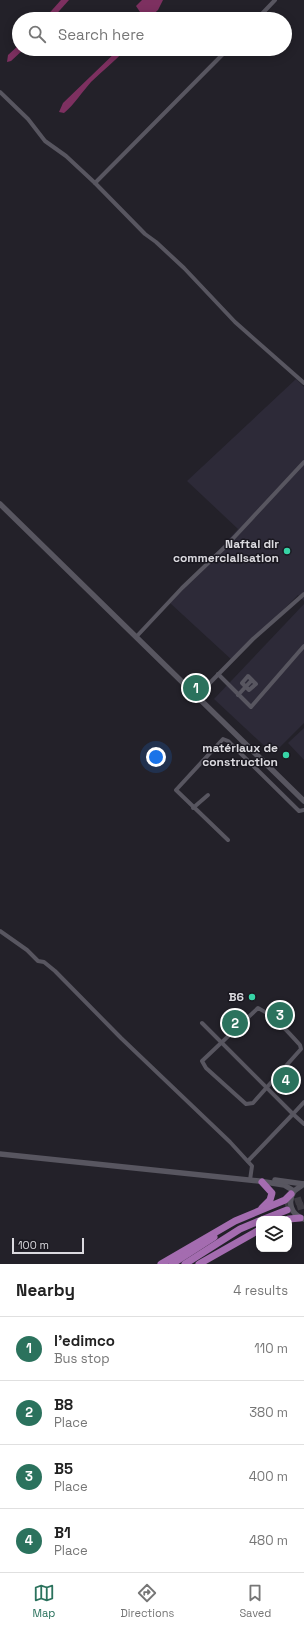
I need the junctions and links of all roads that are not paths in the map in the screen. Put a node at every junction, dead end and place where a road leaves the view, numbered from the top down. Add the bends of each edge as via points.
1 (275, 0) edge
2 (264, 12) edge
3 (221, 56) edge
4 (0, 92) edge
5 (95, 183) junction
6 (304, 383) edge
7 (304, 462) edge
8 (0, 504) edge
9 (303, 596) edge
10 (137, 636) junction
11 (304, 646) edge
12 (218, 674) junction
13 (246, 687) junction
14 (238, 695) junction
15 (197, 696) junction
16 (208, 795) dead end
17 (304, 801) edge
18 (194, 808) junction
19 (304, 810) edge
20 (228, 840) dead end
21 (0, 932) edge
22 (202, 1023) dead end
23 (221, 1042) junction
24 (268, 1088) junction
25 (304, 1102) edge
26 (293, 1114) junction
27 (304, 1124) edge
28 (0, 1154) edge
29 (248, 1161) junction
30 (250, 1180) junction
31 (261, 1181) junction
32 (304, 1184) edge
33 (292, 1192) junction
34 (258, 1211) junction
35 (260, 1216) edge
36 (270, 1216) edge
37 (256, 1217) edge
38 (302, 1219) edge
39 (256, 1222) edge
40 (256, 1232) edge
41 (161, 1264) edge
42 (172, 1264) edge
43 (185, 1264) edge
44 (199, 1264) edge

1 - 2 street
3 - 5 street
4 - 5 street via 28,119 45,141 66,156
5 - 6 street via 145,234 184,268 235,322
7 - 10 street
8 - 10 main road
9 - 12 street via 253,639
10 - 15 main road
11 - 14 street via 251,706
12 - 14 street
12 - 15 street
13 - 13 street via 249,690 256,684 248,676 242,683
13 - 14 street
15 - 17 main road
16 - 18 street
18 - 19 street via 176,791 176,788 223,739 227,740 299,811
18 - 20 street
21 - 29 street via 55,971
22 - 23 street
23 - 24 street
23 - 24 street via 202,1061 206,1068 246,1104 253,1103
23 - 24 street via 258,1008 282,1024 301,1049
24 - 26 street
25 - 26 street
26 - 27 street
26 - 29 street
28 - 30 main road
29 - 30 street via 252,1166
30 - 31 main road
31 - 32 main road
31 - 33 main road via 284,1185
31 - 34 highway via 271,1190 272,1196
32 - 33 main road
33 - 34 highway via 285,1200
33 - 38 main road via 291,1208
34 - 41 highway via 229,1224
35 - 36 highway via 286,1208
37 - 42 highway via 240,1222
39 - 43 highway via 240,1229
40 - 44 highway

